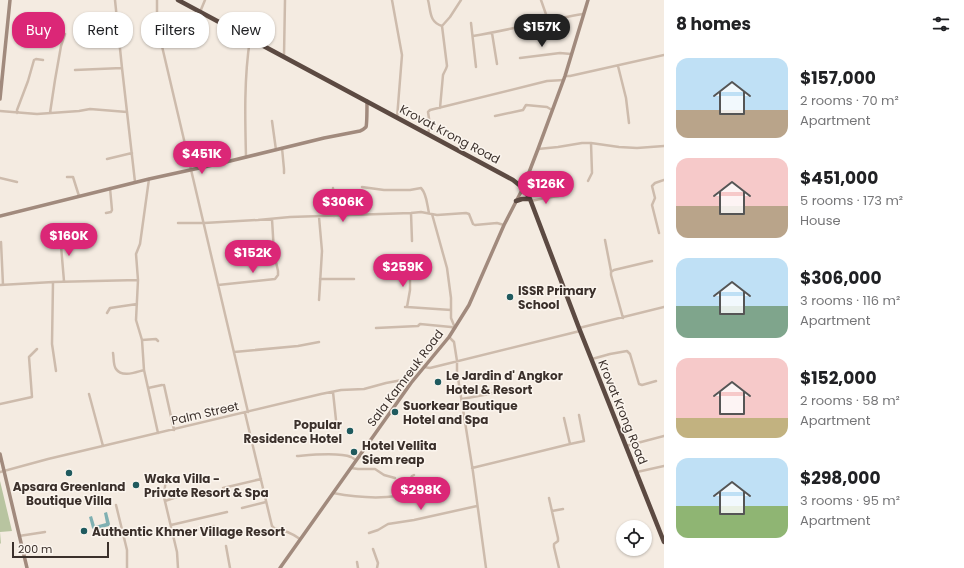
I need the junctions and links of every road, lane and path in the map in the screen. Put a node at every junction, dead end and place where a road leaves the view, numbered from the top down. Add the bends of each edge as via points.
1 (10, 0) edge
2 (115, 0) edge
3 (157, 0) edge
4 (178, 0) edge
5 (205, 0) edge
6 (284, 0) edge
7 (392, 0) edge
8 (428, 0) edge
9 (461, 0) edge
10 (541, 0) edge
11 (588, 0) edge
12 (116, 12) edge
13 (200, 12) joint
14 (583, 14) junction
15 (548, 20) junction
16 (471, 23) dead end
17 (442, 26) junction
18 (492, 33) junction
19 (66, 34) dead end
20 (473, 36) junction
21 (120, 48) edge
22 (248, 48) edge
23 (267, 48) edge
24 (568, 54) junction
25 (664, 55) edge
26 (284, 57) junction
27 (520, 58) dead end
28 (43, 60) dead end
29 (497, 64) dead end
30 (618, 66) junction
31 (476, 67) dead end
32 (122, 68) junction
33 (75, 70) dead end
34 (564, 78) junction
35 (0, 99) edge
36 (367, 102) junction
37 (440, 108) junction
38 (552, 110) junction
39 (0, 111) edge
40 (127, 112) junction
41 (17, 113) junction
42 (50, 113) junction
43 (495, 116) dead end
44 (397, 118) junction
45 (272, 121) dead end
46 (629, 123) dead end
47 (428, 134) junction
48 (591, 143) junction
49 (664, 146) edge
50 (282, 148) junction
51 (538, 149) junction
52 (276, 150) junction
53 (132, 153) junction
54 (246, 157) junction
55 (107, 159) dead end
56 (191, 169) junction
57 (284, 173) dead end
58 (67, 177) dead end
59 (0, 178) edge
60 (149, 179) junction
61 (664, 180) edge
62 (588, 181) dead end
63 (17, 182) dead end
64 (135, 182) junction
65 (362, 187) dead end
66 (110, 188) junction
67 (333, 188) dead end
68 (523, 188) junction
69 (79, 196) junction
70 (559, 196) dead end
71 (530, 200) junction
72 (516, 201) junction
73 (106, 213) dead end
74 (411, 213) junction
75 (430, 214) junction
76 (0, 216) edge
77 (334, 216) junction
78 (319, 217) junction
79 (272, 219) junction
80 (178, 223) dead end
81 (204, 223) junction
82 (504, 225) junction
83 (659, 233) dead end
84 (60, 234) dead end
85 (605, 240) dead end
86 (412, 241) dead end
87 (1, 242) edge
88 (652, 261) dead end
89 (611, 272) junction
90 (410, 275) dead end
91 (320, 279) junction
92 (354, 279) dead end
93 (138, 280) junction
94 (64, 281) junction
95 (52, 282) junction
96 (2, 285) edge
97 (218, 285) junction
98 (319, 300) dead end
99 (137, 304) junction
100 (664, 308) edge
101 (451, 310) junction
102 (107, 313) dead end
103 (623, 318) junction
104 (376, 328) dead end
105 (455, 328) junction
106 (580, 330) junction
107 (449, 337) junction
108 (142, 340) junction
109 (158, 341) dead end
110 (319, 342) dead end
111 (37, 349) dead end
112 (234, 352) junction
113 (113, 353) dead end
114 (591, 359) junction
115 (457, 361) junction
116 (424, 367) junction
117 (144, 370) junction
118 (56, 371) dead end
119 (656, 381) dead end
120 (410, 382) junction
121 (148, 388) junction
122 (523, 388) dead end
123 (333, 392) junction
124 (89, 394) dead end
125 (462, 400) junction
126 (0, 404) edge
127 (247, 412) junction
128 (578, 415) dead end
129 (564, 418) dead end
130 (336, 420) dead end
131 (174, 430) junction
132 (158, 433) junction
133 (664, 436) edge
134 (570, 444) junction
135 (103, 446) junction
136 (626, 446) junction
137 (0, 454) edge
138 (297, 456) dead end
139 (356, 460) junction
140 (664, 466) edge
141 (350, 468) junction
142 (472, 468) junction
143 (2, 472) edge
144 (636, 473) junction
145 (414, 475) dead end
146 (158, 476) dead end
147 (395, 478) dead end
148 (261, 479) junction
149 (223, 488) dead end
150 (332, 493) junction
151 (185, 494) dead end
152 (549, 498) dead end
153 (165, 501) junction
154 (266, 502) junction
155 (116, 505) dead end
156 (477, 506) junction
157 (242, 508) dead end
158 (563, 509) dead end
159 (552, 511) junction
160 (227, 512) dead end
161 (171, 525) junction
162 (214, 526) dead end
163 (45, 532) dead end
164 (369, 533) dead end
165 (173, 535) junction
166 (19, 536) junction
167 (300, 539) junction
168 (664, 542) edge
169 (226, 546) dead end
170 (373, 549) dead end
171 (357, 562) dead end
172 (27, 568) edge
173 (127, 568) edge
174 (178, 568) edge
175 (230, 568) edge
176 (280, 568) edge
177 (358, 568) edge
178 (377, 568) edge
179 (486, 568) edge
180 (559, 568) edge

1 - 35 street
2 - 12 street
3 - 56 street via 157,25
4 - 13 highway, Krovat Krong Road
5 - 13 street
6 - 26 street
7 - 44 street via 402,55
8 - 17 street via 432,20
9 - 17 street
10 - 15 street
11 - 14 street, Sala Kamreuk Road
14 - 15 street
14 - 24 street, Sala Kamreuk Road
15 - 18 street
16 - 20 street
17 - 37 street via 447,66 443,75
18 - 20 street
18 - 29 street
19 - 42 street via 61,46
20 - 31 street
21 - 32 street
22 - 54 street
23 - 26 highway, Krovat Krong Road
24 - 27 street
24 - 34 street, Sala Kamreuk Road
25 - 30 street
26 - 36 highway, Krovat Krong Road
28 - 41 street via 34,60
30 - 34 street
30 - 46 street via 627,102
32 - 33 street
32 - 40 street
34 - 37 street
34 - 38 street, Sala Kamreuk Road
36 - 44 highway, Krovat Krong Road
36 - 50 street via 367,124 364,129
37 - 47 street via 429,110
38 - 43 street via 528,104 523,110
38 - 51 street, Sala Kamreuk Road
39 - 41 street
40 - 42 street via 90,109
40 - 53 street
41 - 42 street
44 - 47 highway, Krovat Krong Road
45 - 52 street
47 - 68 highway, Krovat Krong Road via 513,180
48 - 49 street via 637,148
48 - 51 street
48 - 62 street via 592,173
50 - 52 street
50 - 57 street
51 - 68 street, Sala Kamreuk Road
52 - 54 street
53 - 55 street
53 - 64 street
54 - 56 street
56 - 60 street
56 - 81 street
58 - 69 street via 74,177
59 - 63 street
60 - 64 street
60 - 93 street via 140,244 136,254
61 - 83 street via 655,182 652,186 652,205
64 - 66 street
65 - 75 street via 384,190 422,188
66 - 69 street
66 - 73 street via 112,210
67 - 77 street
68 - 71 highway, Krovat Krong Road
68 - 72 street, Sala Kamreuk Road
69 - 76 street
70 - 71 street
71 - 72 highway via 522,198
71 - 106 highway, Krovat Krong Road
72 - 82 street, Sala Kamreuk Road
74 - 75 street
74 - 77 street
74 - 86 street
75 - 82 street via 466,213 475,225
75 - 101 street via 447,268
77 - 78 street
78 - 79 street
78 - 91 street via 322,251
79 - 81 street
79 - 97 street via 278,271 275,279
80 - 81 street
81 - 97 street
82 - 105 street, Sala Kamreuk Road via 469,305
84 - 94 street
85 - 89 street
87 - 96 street
88 - 89 street
89 - 103 street
90 - 101 street via 406,307
91 - 92 street
91 - 98 street
93 - 94 street
93 - 99 street
94 - 95 street
95 - 96 street
95 - 118 street via 52,344
97 - 112 street
99 - 102 street via 110,308
99 - 108 street via 136,320
100 - 103 street
101 - 105 street
103 - 106 street
104 - 105 street via 420,324
105 - 107 street, Sala Kamreuk Road
106 - 114 highway, Krovat Krong Road
106 - 115 street
107 - 115 street via 454,342
107 - 116 street, Sala Kamreuk Road
108 - 109 street
108 - 117 street
110 - 112 street
111 - 126 street via 29,357 32,397
112 - 127 street
113 - 117 street via 114,365 122,374
114 - 119 street via 628,351 639,384
114 - 136 highway, Krovat Krong Road
115 - 116 street via 430,368
115 - 125 street
116 - 120 street, Sala Kamreuk Road
117 - 121 street
120 - 123 street, Palm Street via 405,380 364,390
120 - 139 street, Sala Kamreuk Road
121 - 131 street via 163,385
121 - 132 street
122 - 125 street
123 - 127 street, Palm Street
123 - 130 street
124 - 135 street
125 - 142 street
127 - 131 street, Palm Street
127 - 148 street
128 - 134 street via 584,441
129 - 134 street
131 - 132 street, Palm Street
132 - 135 street, Palm Street
133 - 136 street
134 - 142 street
135 - 143 street, Palm Street
136 - 144 highway, Krovat Krong Road
137 - 143 street
138 - 139 street via 340,455
139 - 141 street, Sala Kamreuk Road
140 - 144 street
141 - 147 street via 375,469
141 - 150 street, Sala Kamreuk Road
142 - 156 street
143 - 166 street
144 - 168 highway, Krovat Krong Road
145 - 150 street via 411,478 411,494 367,498
146 - 153 street via 165,481
148 - 149 street
148 - 154 street
150 - 167 street, Sala Kamreuk Road
151 - 153 street
152 - 159 street
153 - 161 street
154 - 157 street
154 - 167 street via 273,528 285,530
155 - 173 street via 127,550
156 - 164 street via 388,524
156 - 179 street
158 - 159 street
159 - 180 street via 558,538 554,547
160 - 161 street
161 - 165 street
162 - 165 street
163 - 166 street
165 - 174 street
166 - 172 street
167 - 176 street, Sala Kamreuk Road
169 - 175 street
170 - 178 street via 378,563
171 - 177 street

